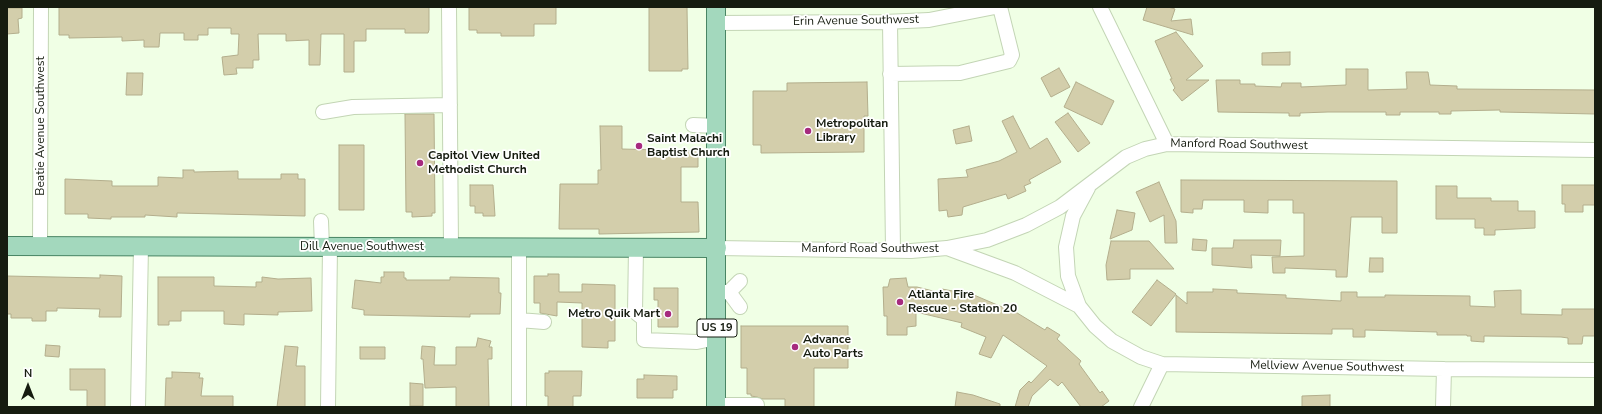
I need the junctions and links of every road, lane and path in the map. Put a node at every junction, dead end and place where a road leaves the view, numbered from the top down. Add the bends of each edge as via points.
1 (41, 7) edge
2 (449, 7) edge
3 (994, 7) edge
4 (1000, 7) edge
5 (1100, 7) edge
6 (716, 15) edge
7 (890, 22) junction
8 (890, 74) junction
9 (450, 105) junction
10 (323, 112) dead end
11 (693, 125) dead end
12 (717, 126) junction
13 (1167, 144) junction
14 (1595, 150) edge
15 (1090, 184) junction
16 (321, 221) dead end
17 (7, 246) edge
18 (40, 246) junction
19 (140, 246) junction
20 (326, 247) junction
21 (451, 247) junction
22 (519, 247) junction
23 (636, 248) junction
24 (717, 248) junction
25 (947, 248) junction
26 (893, 250) junction
27 (740, 281) dead end
28 (723, 292) junction
29 (740, 306) dead end
30 (1079, 306) junction
31 (519, 320) junction
32 (544, 322) dead end
33 (717, 338) junction
34 (1162, 364) junction
35 (1444, 369) junction
36 (1595, 370) edge
37 (757, 405) dead end
38 (716, 406) edge
39 (138, 407) edge
40 (328, 407) edge
41 (519, 407) edge
42 (1141, 407) edge
43 (1443, 407) edge

1 - 18 street, Beatie Avenue Southwest
2 - 9 street
3 - 7 street, Erin Avenue Southwest via 929,20
4 - 8 street via 1012,55 1009,61 960,73
5 - 13 street
6 - 7 street, Erin Avenue Southwest
6 - 12 main road, US 19
7 - 8 street
8 - 26 street
9 - 10 street via 361,107
9 - 21 street
11 - 12 street
12 - 24 main road, US 19
13 - 14 street, Manford Road Southwest
13 - 15 street, Manford Road Southwest via 1126,157
15 - 25 street, Manford Road Southwest via 1060,206 1026,225 987,240
15 - 30 street, Mellview Avenue Southwest via 1073,216 1066,247 1068,276
16 - 20 street
17 - 18 main road, Dill Avenue Southwest
18 - 19 main road, Dill Avenue Southwest
19 - 20 main road, Dill Avenue Southwest
19 - 39 street
20 - 21 main road, Dill Avenue Southwest
20 - 40 street
21 - 22 main road, Dill Avenue Southwest
22 - 23 main road, Dill Avenue Southwest
22 - 31 street
23 - 24 main road, Dill Avenue Southwest
23 - 33 street via 635,312 644,319 644,340 697,342
24 - 26 street, Manford Road Southwest
24 - 28 main road, US 19
25 - 26 street, Manford Road Southwest
25 - 30 street, Mellview Avenue Southwest via 1015,273
27 - 28 street
28 - 29 street
28 - 33 main road, US 19
30 - 34 street, Mellview Avenue Southwest via 1095,326 1112,341 1141,357
31 - 32 street
31 - 41 street
33 - 38 main road, US 19
34 - 35 street, Mellview Avenue Southwest
34 - 42 street
35 - 36 street, Mellview Avenue Southwest
35 - 43 street
37 - 38 street

